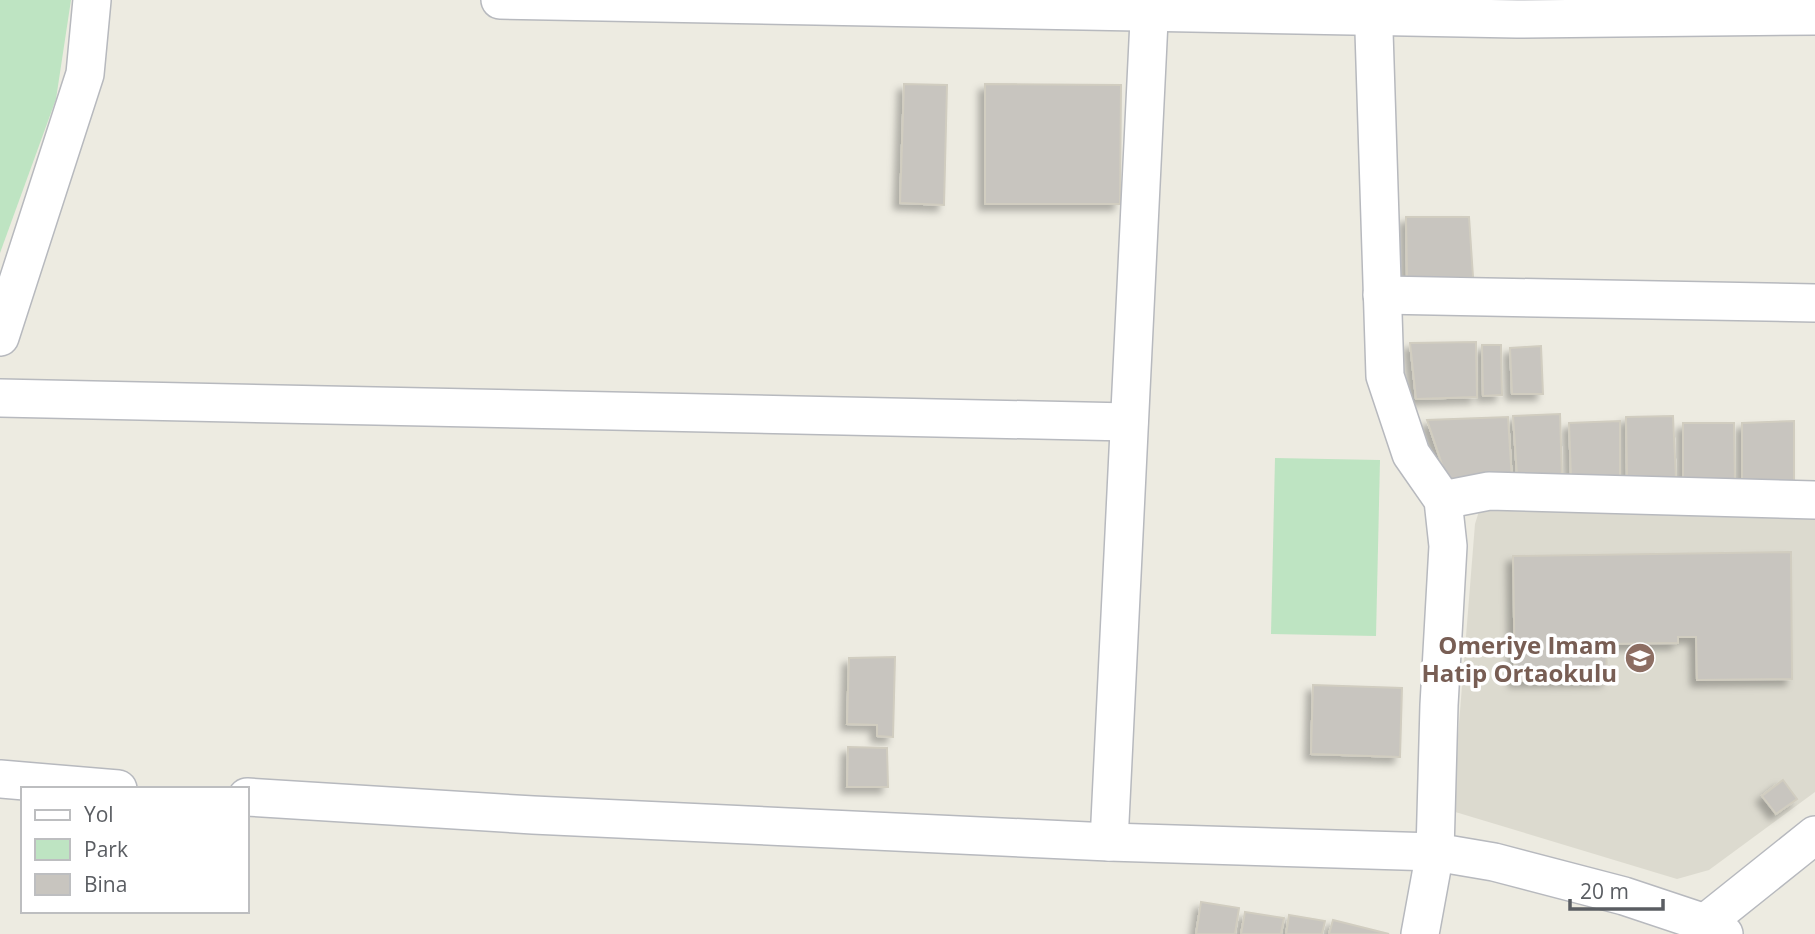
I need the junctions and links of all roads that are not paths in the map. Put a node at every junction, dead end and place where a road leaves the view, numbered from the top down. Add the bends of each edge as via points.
1 (92, 0) edge
2 (500, 0) edge
3 (1149, 6) edge
4 (1373, 8) edge
5 (1815, 16) edge
6 (1382, 295) junction
7 (1815, 303) edge
8 (0, 337) edge
9 (0, 398) edge
10 (1129, 422) junction
11 (1443, 500) junction
12 (1815, 500) edge
13 (0, 779) edge
14 (94, 787) edge
15 (248, 797) edge
16 (1815, 835) edge
17 (1109, 842) junction
18 (1435, 852) junction
19 (1714, 928) edge
20 (1420, 934) edge

1 - 8 street via 85,74
2 - 3 street
3 - 4 street
3 - 10 street
4 - 5 street via 1517,19
4 - 6 street
6 - 7 street
6 - 11 street via 1385,376 1411,454
9 - 10 street
10 - 17 street
11 - 12 street via 1489,491
11 - 18 street via 1448,546
13 - 14 street
15 - 17 street
16 - 19 street
17 - 18 street
18 - 19 street via 1494,862 1624,896
18 - 20 street

